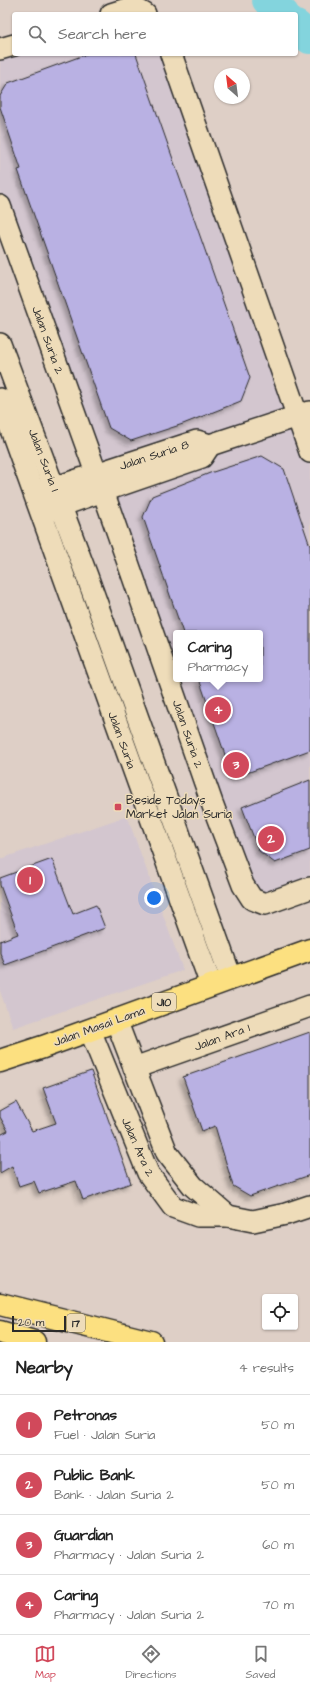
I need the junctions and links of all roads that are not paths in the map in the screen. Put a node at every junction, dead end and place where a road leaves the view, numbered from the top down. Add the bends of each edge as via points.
1 (139, 10) edge
2 (125, 12) edge
3 (12, 46) edge
4 (0, 49) edge
5 (172, 56) edge
6 (0, 206) edge
7 (0, 344) edge
8 (0, 399) edge
9 (304, 414) edge
10 (310, 452) edge
11 (99, 482) junction
12 (58, 496) junction
13 (37, 503) junction
14 (87, 576) joint
15 (310, 888) edge
16 (310, 950) edge
17 (231, 978) junction
18 (211, 985) junction
19 (310, 1006) edge
20 (116, 1020) junction
21 (90, 1030) junction
22 (0, 1061) edge
23 (134, 1068) junction
24 (310, 1206) edge
25 (228, 1216) junction
26 (0, 1304) edge
27 (0, 1332) edge
28 (34, 1342) edge
29 (151, 1342) edge

1 - 2 street
3 - 4 street
5 - 9 street
6 - 11 street, Jalan Suria 2
7 - 12 street, Jalan Suria 1
8 - 13 street, Jalan Suria 1
9 - 10 street
9 - 11 street, Jalan Suria 8 via 210,445 196,441
11 - 12 street, Jalan Suria 8
11 - 15 street, Jalan Suria 2 via 243,885 252,899 266,904
12 - 13 street, Jalan Suria 8
12 - 14 street, Jalan Suria 1
13 - 18 street, Jalan Suria
14 - 17 street, Jalan Suria
16 - 17 main road, Jalan Masai Lama / J10
17 - 18 main road, Jalan Masai Lama / J10
18 - 20 main road, Jalan Masai Lama / J10
19 - 23 street, Jalan Ara 1
20 - 21 main road, Jalan Masai Lama / J10
20 - 23 street, Jalan Ara 2
21 - 22 main road, Jalan Masai Lama / J10
21 - 25 street, Jalan Ara 2 via 148,1173 173,1207 198,1216
23 - 25 street, Jalan Ara 2 via 167,1153 193,1186
24 - 25 street, Jalan Ara 2 via 254,1221
26 - 29 main road, 17
27 - 28 main road

